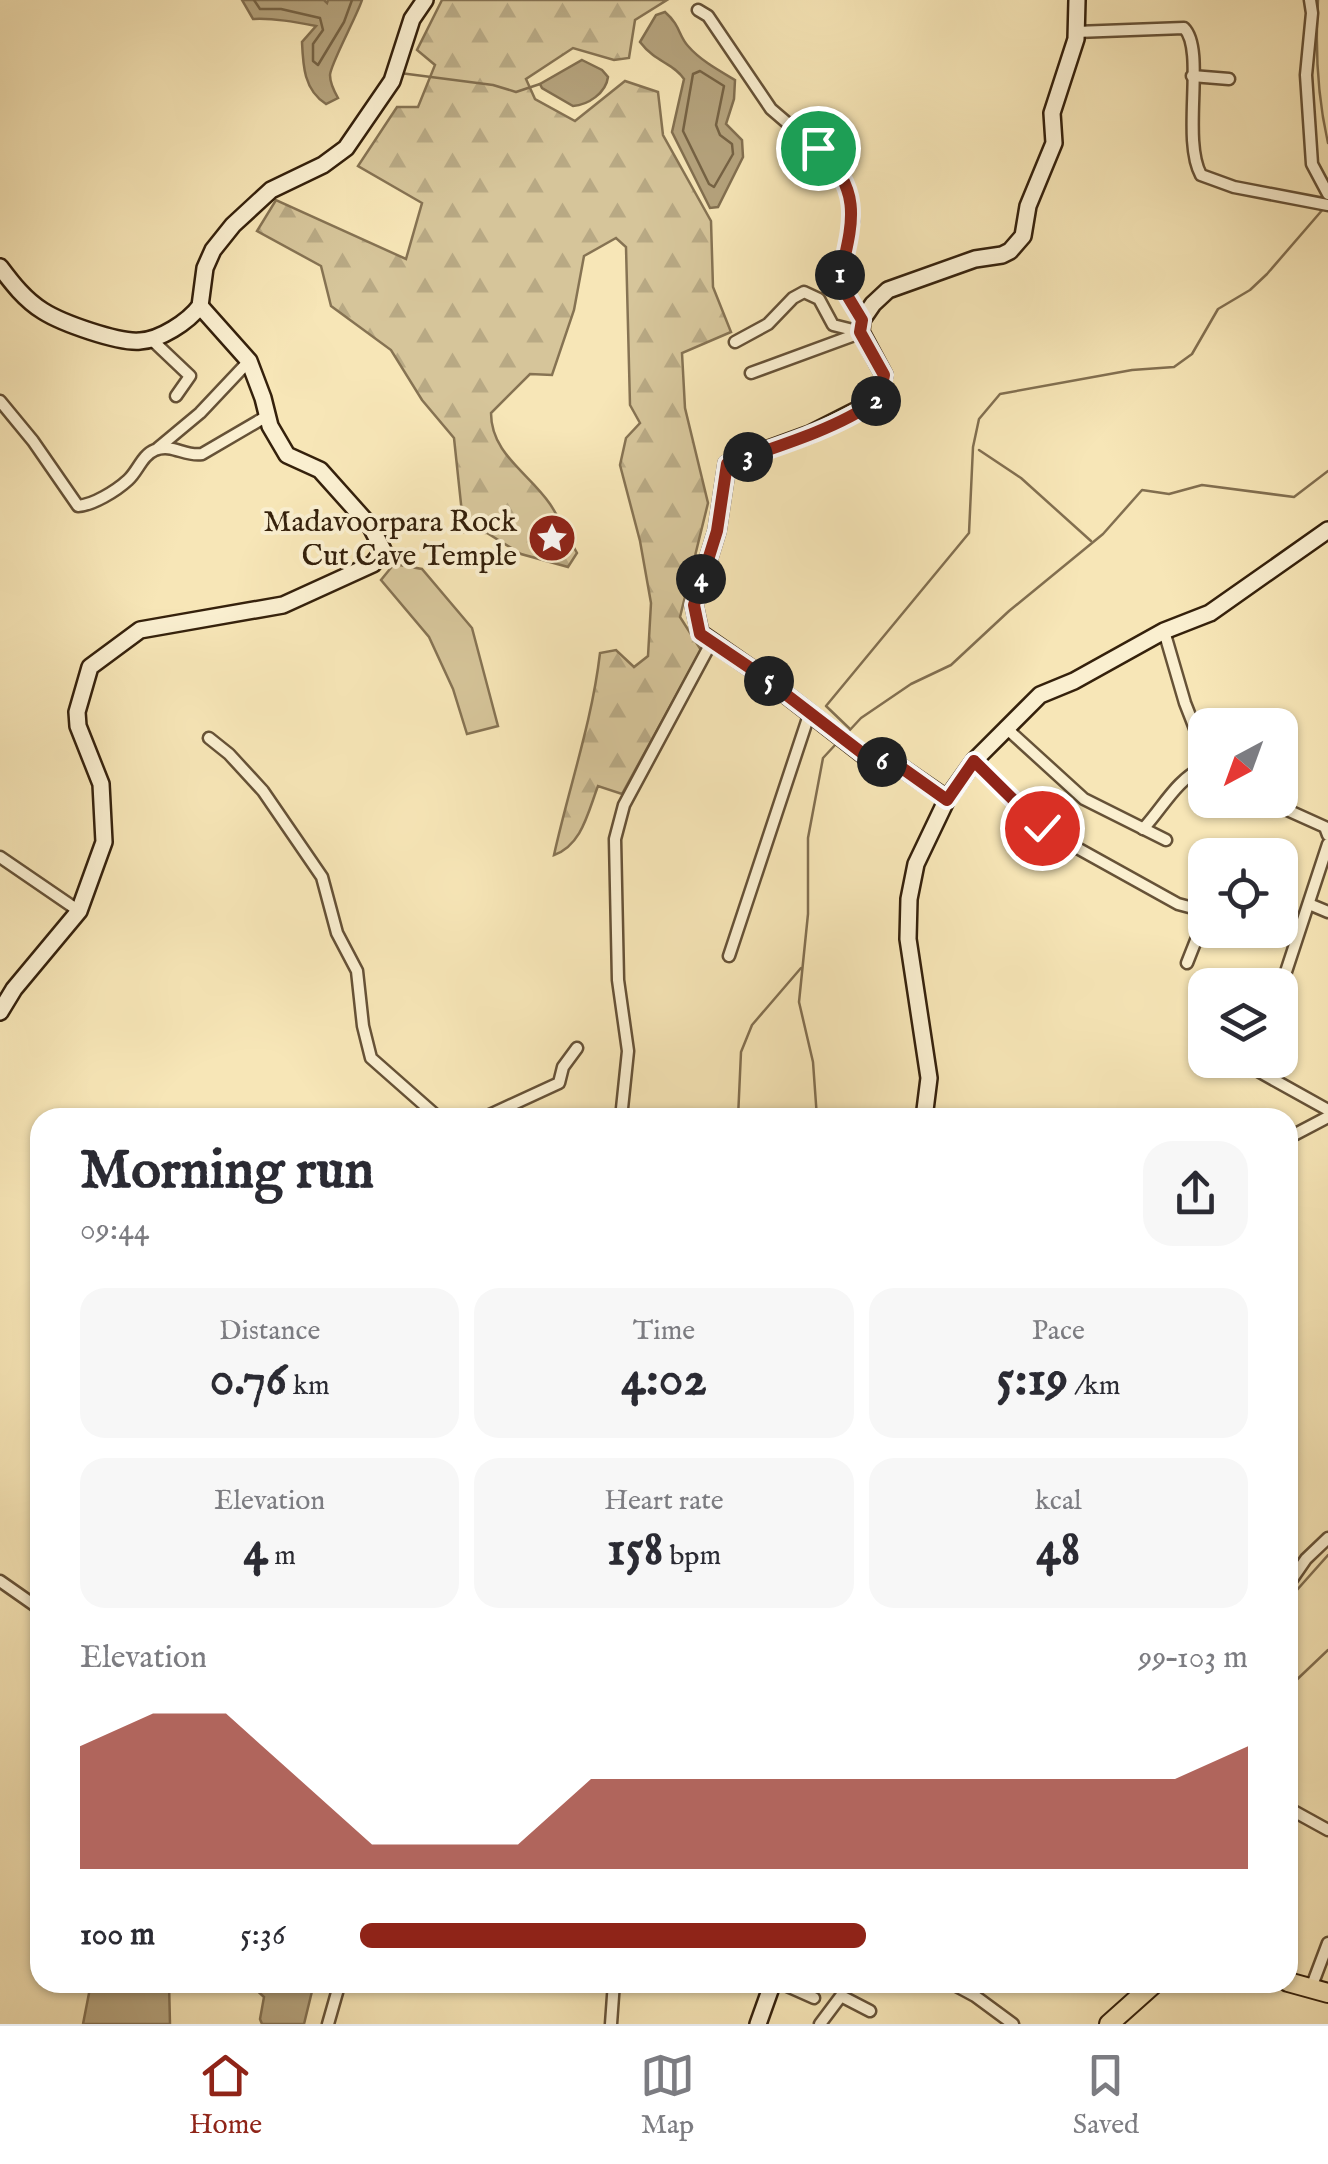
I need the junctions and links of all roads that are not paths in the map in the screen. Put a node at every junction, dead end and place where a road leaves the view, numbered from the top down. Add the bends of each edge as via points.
1 (425, 0) edge
2 (1077, 0) edge
3 (1310, 0) edge
4 (698, 10) dead end
5 (1076, 32) junction
6 (1192, 76) junction
7 (1230, 79) dead end
8 (1328, 194) edge
9 (1328, 205) edge
10 (0, 266) edge
11 (200, 306) junction
12 (861, 326) junction
13 (152, 339) junction
14 (735, 342) dead end
15 (248, 362) junction
16 (751, 373) dead end
17 (176, 396) dead end
18 (0, 401) edge
19 (267, 416) junction
20 (158, 449) junction
21 (1328, 530) edge
22 (1164, 631) junction
23 (710, 643) junction
24 (810, 712) junction
25 (1188, 713) edge
26 (1004, 727) junction
27 (209, 738) dead end
28 (974, 761) junction
29 (1188, 774) edge
30 (947, 800) junction
31 (1298, 814) edge
32 (1144, 829) junction
33 (1328, 834) edge
34 (1166, 840) dead end
35 (1328, 844) edge
36 (0, 857) edge
37 (1309, 904) junction
38 (78, 911) junction
39 (1328, 912) edge
40 (729, 956) dead end
41 (1187, 962) dead end
42 (1287, 968) edge
43 (0, 1012) edge
44 (577, 1048) dead end
45 (1271, 1078) edge
46 (428, 1108) edge
47 (504, 1108) edge
48 (622, 1108) edge
49 (925, 1108) edge
50 (1328, 1110) edge
51 (1328, 1117) edge
52 (1298, 1133) edge
53 (1328, 1538) edge
54 (1298, 1571) edge
55 (0, 1581) edge
56 (30, 1602) edge
57 (1298, 1814) edge
58 (1328, 1830) edge
59 (1328, 1943) edge
60 (1320, 1990) edge
61 (337, 1993) edge
62 (613, 1993) edge
63 (773, 1993) edge
64 (802, 1993) edge
65 (969, 1993) edge
66 (1139, 1993) edge
67 (814, 1998) dead end
68 (870, 2011) dead end
69 (763, 2023) edge
70 (328, 2024) edge
71 (611, 2024) edge
72 (820, 2024) edge
73 (1013, 2024) edge
74 (1108, 2024) edge

1 - 11 main road via 392,81 346,148 271,190 233,225 205,268
2 - 5 main road
3 - 8 street via 1312,164
4 - 12 street via 771,109 828,157 849,192 854,221 839,282
5 - 6 street via 1184,28 1193,43
5 - 12 main road via 1052,113 1054,143 1023,236 1002,255 888,290
6 - 7 street
6 - 9 street via 1201,175
10 - 13 main road via 42,311 132,341
11 - 13 main road
11 - 15 main road
12 - 14 street via 833,325 820,299 804,292
12 - 16 street
12 - 23 main road via 884,375 875,401 727,464 717,531 694,605 700,634
13 - 17 street via 190,376
15 - 19 main road
15 - 20 street
18 - 20 street via 78,506 128,480
19 - 20 street via 202,454
19 - 38 main road via 287,455 320,470 384,550 373,564 282,605 140,630 90,667 78,726 101,784 104,842
21 - 22 main road via 1210,613
22 - 25 street
22 - 26 main road via 1040,694
23 - 24 main road
23 - 48 street via 624,804 614,839 618,980 628,1052
24 - 30 main road via 866,756 902,768
24 - 40 street
26 - 28 main road
26 - 32 street via 1084,798
27 - 46 street via 264,791 322,877 336,933 358,972 371,1058
28 - 30 main road
28 - 41 street via 1042,828 1192,908 1204,920
29 - 32 street
30 - 49 main road via 916,864 909,898 908,939 929,1078
31 - 33 street
32 - 34 street
35 - 37 street
36 - 38 street
37 - 39 street
37 - 42 street
38 - 43 main road
44 - 47 street via 558,1083
45 - 50 street
51 - 52 street
53 - 54 street
55 - 56 street
57 - 58 street
59 - 60 street
61 - 70 street
62 - 71 street
63 - 69 main road
64 - 67 street
65 - 73 street
66 - 74 main road
68 - 72 street via 841,1996

